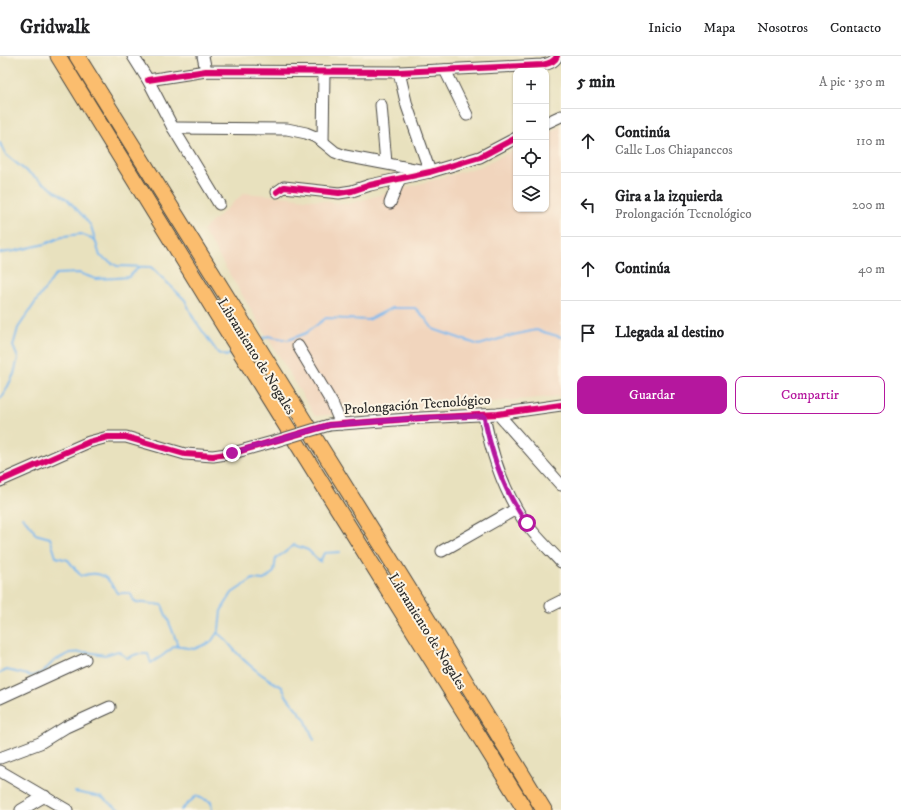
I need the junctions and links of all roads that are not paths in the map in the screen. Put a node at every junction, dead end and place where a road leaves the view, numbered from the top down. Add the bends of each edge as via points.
1 (58, 56) edge
2 (77, 56) edge
3 (132, 56) edge
4 (203, 56) edge
5 (553, 60) edge
6 (445, 70) junction
7 (206, 71) junction
8 (324, 72) junction
9 (399, 72) junction
10 (148, 80) junction
11 (381, 105) dead end
12 (467, 115) dead end
13 (561, 116) edge
14 (549, 122) edge
15 (173, 128) junction
16 (513, 140) edge
17 (323, 142) junction
18 (386, 163) junction
19 (430, 172) junction
20 (400, 178) junction
21 (277, 192) dead end
22 (390, 203) dead end
23 (219, 204) dead end
24 (298, 346) dead end
25 (561, 405) edge
26 (498, 414) junction
27 (484, 416) junction
28 (341, 424) junction
29 (0, 481) edge
30 (561, 485) edge
31 (516, 509) junction
32 (442, 551) dead end
33 (561, 562) edge
34 (85, 659) dead end
35 (0, 698) edge
36 (110, 707) dead end
37 (0, 758) edge
38 (0, 771) edge
39 (45, 796) junction
40 (21, 810) edge
41 (67, 810) edge
42 (526, 810) edge
43 (544, 810) edge

1 - 42 highway, Libramiento de Nogales
2 - 43 highway, Libramiento de Nogales
3 - 10 street
4 - 7 street
5 - 6 street
6 - 9 street
6 - 12 street
7 - 8 street
7 - 10 street
8 - 9 street
8 - 17 street
9 - 19 street via 407,106
10 - 15 street
11 - 18 street
13 - 14 street
15 - 17 street via 287,129 306,133
15 - 23 street
16 - 19 street via 480,157
17 - 18 street via 345,156
18 - 19 street
19 - 20 street
20 - 21 street via 339,193 284,187
20 - 22 street
24 - 28 street via 332,403
25 - 26 street, Prolongación Tecnológico
26 - 27 street, Prolongación Tecnológico
26 - 30 street
27 - 28 street, Prolongación Tecnológico
27 - 31 street via 495,460
28 - 29 street, Prolongación Tecnológico, bridge via 213,456 186,454 126,437 108,437 89,442
31 - 32 street
31 - 33 street
34 - 35 street
36 - 37 street via 66,727 40,743
38 - 39 street
39 - 40 street
39 - 41 street

